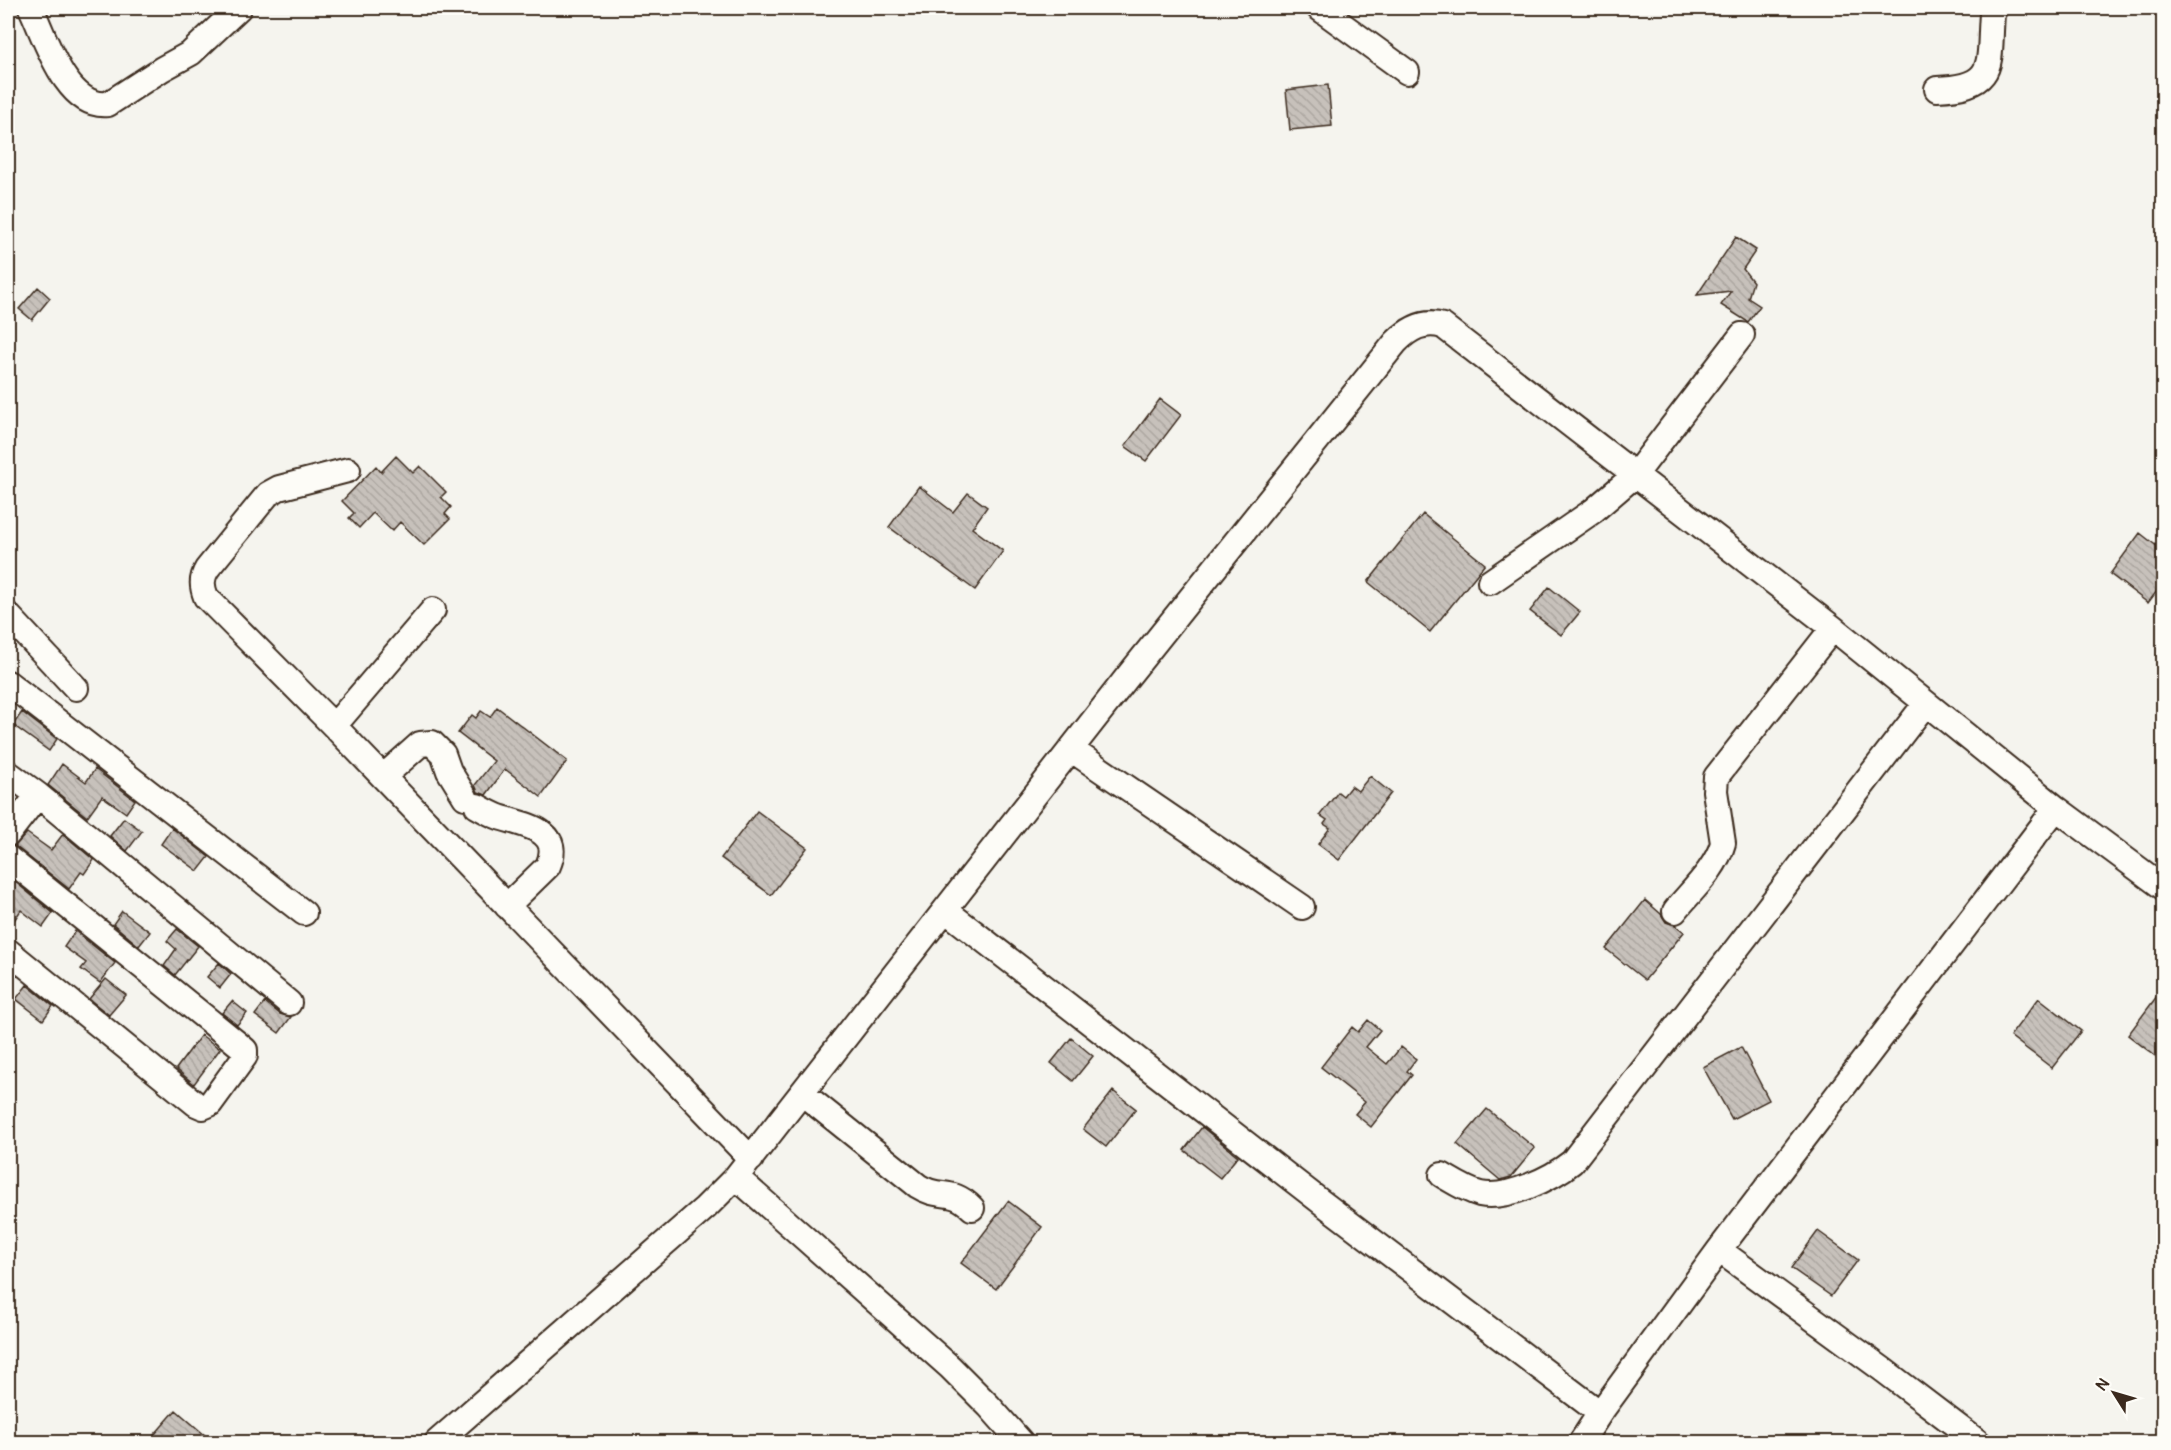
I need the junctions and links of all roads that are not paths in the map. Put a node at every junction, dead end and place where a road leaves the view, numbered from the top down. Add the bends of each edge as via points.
1 (31, 8) edge
2 (239, 8) edge
3 (1319, 8) edge
4 (1995, 8) edge
5 (1407, 72) dead end
6 (1936, 90) dead end
7 (1742, 335) dead end
8 (348, 470) dead end
9 (1635, 475) junction
10 (1490, 582) dead end
11 (433, 610) dead end
12 (8, 615) edge
13 (1833, 628) junction
14 (8, 683) edge
15 (76, 688) dead end
16 (1926, 704) junction
17 (334, 726) junction
18 (1072, 750) junction
19 (8, 773) edge
20 (383, 777) junction
21 (38, 795) junction
22 (2056, 808) junction
23 (8, 834) edge
24 (8, 858) edge
25 (2163, 888) edge
26 (507, 906) junction
27 (1302, 907) dead end
28 (945, 910) junction
29 (1675, 911) dead end
30 (304, 913) dead end
31 (8, 951) edge
32 (289, 1003) dead end
33 (802, 1093) junction
34 (751, 1159) junction
35 (1442, 1175) dead end
36 (736, 1177) junction
37 (972, 1208) dead end
38 (1719, 1250) junction
39 (1600, 1413) junction
40 (437, 1443) edge
41 (1021, 1443) edge
42 (1581, 1443) edge
43 (1978, 1443) edge

1 - 2 street via 65,79 84,98 104,105 191,53
3 - 5 street
4 - 6 street via 1990,63 1984,74 1966,86
7 - 9 street
8 - 17 street via 268,494 202,580 206,597
9 - 10 street via 1593,511
9 - 13 street
9 - 18 street via 1443,326 1417,326 1396,342
11 - 17 street
12 - 15 street
13 - 16 street
13 - 29 street via 1716,777 1723,843 1712,864
14 - 30 street
16 - 22 street
16 - 35 street via 1572,1162 1546,1179 1492,1195 1470,1191
17 - 20 street
18 - 27 street
18 - 28 street
19 - 21 street
20 - 26 street
20 - 26 street via 420,744 432,743 443,754 449,771 471,802 545,835 550,844 548,866
21 - 23 street
21 - 32 street
22 - 25 street
22 - 38 street
24 - 31 street via 238,1044 245,1050 245,1056 210,1104 203,1107
26 - 34 street
28 - 33 street
28 - 39 street
33 - 34 street
33 - 37 street via 918,1186 935,1194 958,1196
34 - 36 street
36 - 40 street
36 - 41 street via 950,1367
38 - 39 street
38 - 43 street
39 - 42 street

